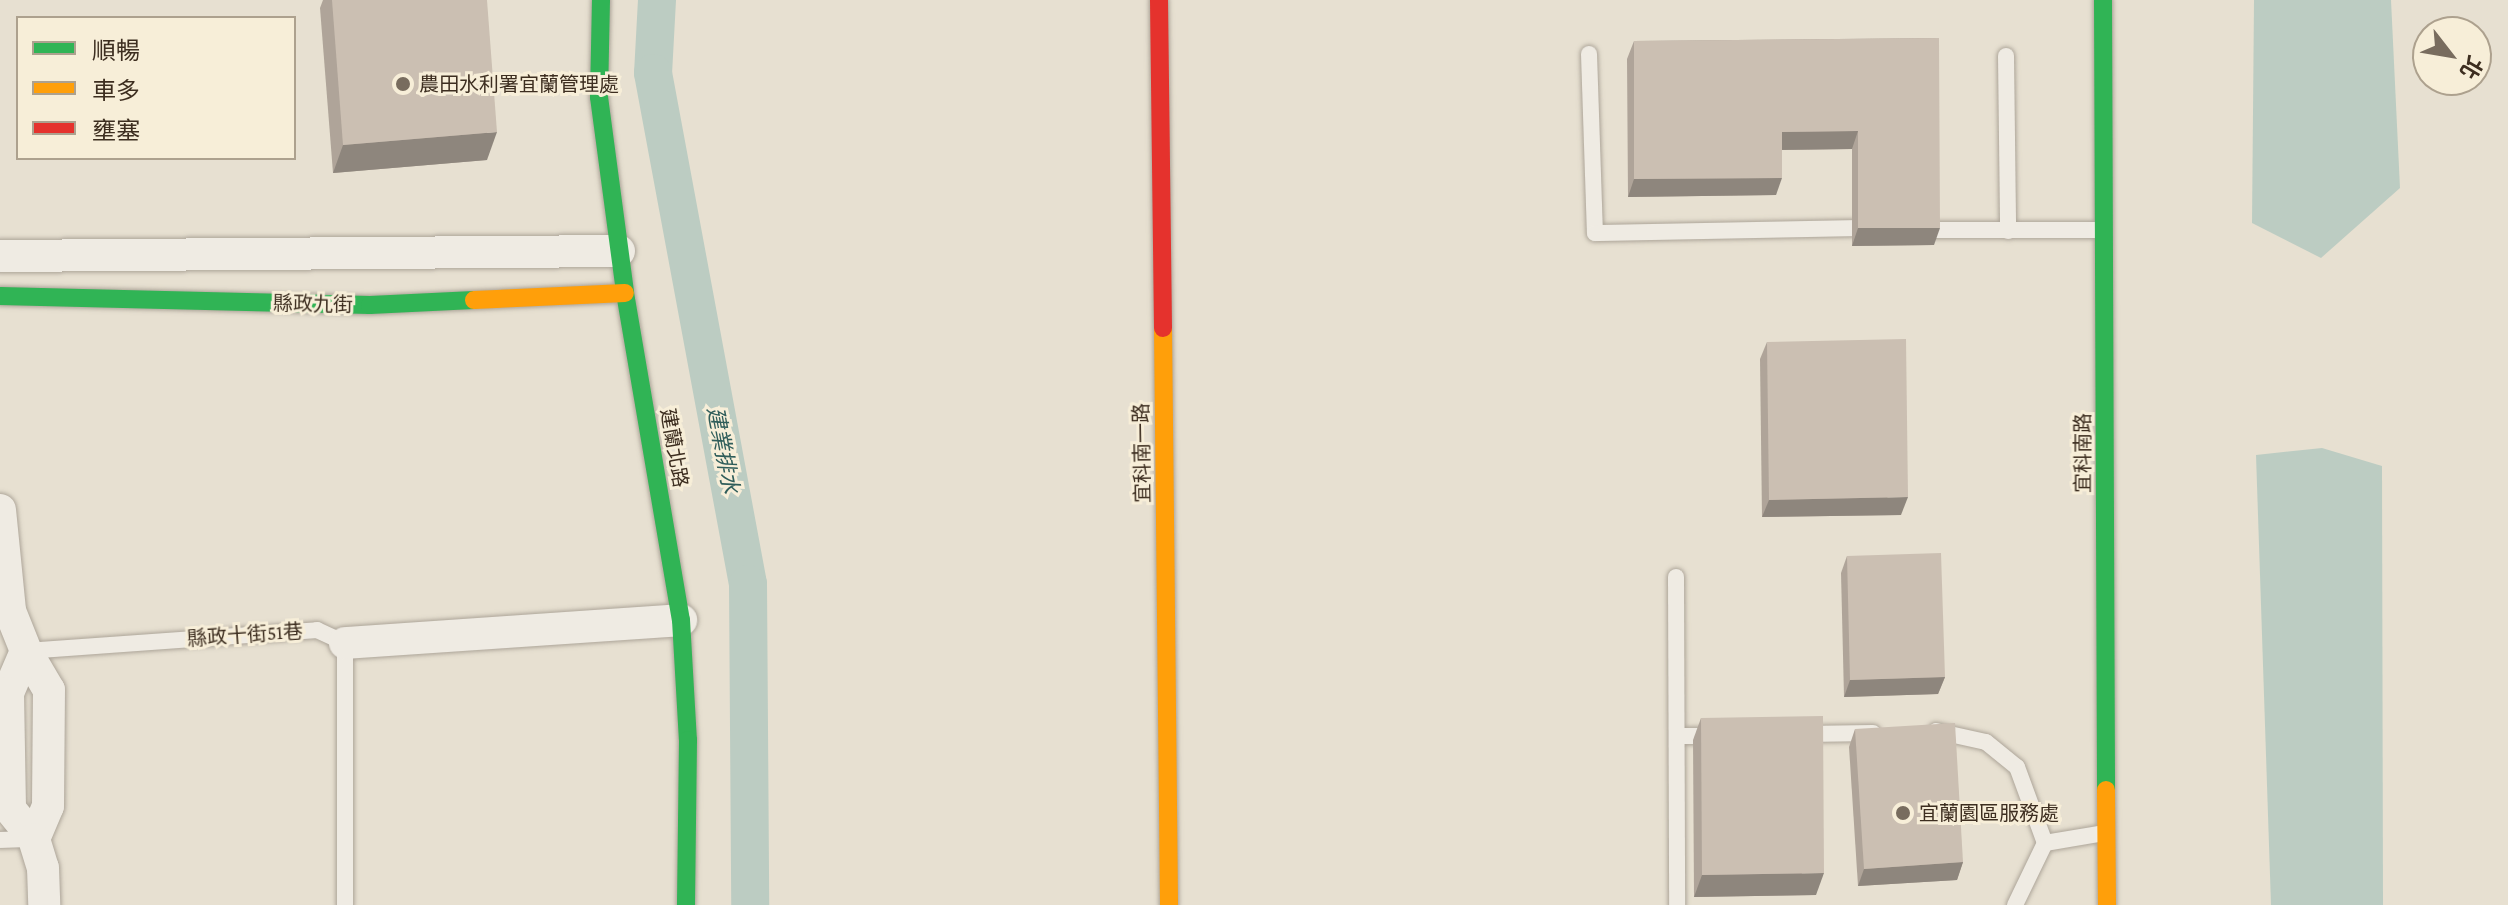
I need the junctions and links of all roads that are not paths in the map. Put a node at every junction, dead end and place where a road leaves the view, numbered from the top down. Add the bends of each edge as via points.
1 (601, 0) edge
2 (1159, 0) edge
3 (2103, 0) edge
4 (1589, 54) dead end
5 (2006, 56) dead end
6 (1852, 228) dead end
7 (1933, 230) edge
8 (2104, 230) junction
9 (2008, 231) junction
10 (619, 251) junction
11 (0, 256) edge
12 (625, 293) junction
13 (0, 296) edge
14 (0, 510) edge
15 (1676, 577) dead end
16 (681, 620) junction
17 (345, 643) junction
18 (26, 651) junction
19 (1885, 732) edge
20 (1917, 732) edge
21 (1790, 734) edge
22 (1726, 735) edge
23 (1679, 736) junction
24 (2107, 832) junction
25 (34, 839) junction
26 (0, 840) edge
27 (2045, 843) junction
28 (44, 905) edge
29 (345, 905) edge
30 (686, 905) edge
31 (1169, 905) edge
32 (1677, 905) edge
33 (2015, 905) edge
34 (2107, 905) edge

1 - 10 street, 建蘭北路 via 599,97
2 - 31 street, 宜科南一路
3 - 8 street, 宜科南路
4 - 6 lane via 1595,233
5 - 9 lane
7 - 9 lane
8 - 9 lane
8 - 24 street, 宜科南路
10 - 11 street
10 - 12 street, 建蘭北路
12 - 13 street, 縣政九街 via 370,305
12 - 16 street, 建蘭北路
14 - 18 street via 10,611
15 - 23 lane
16 - 17 street
16 - 30 street, 建蘭北路 via 688,740
17 - 18 lane, 縣政十街51巷 via 317,630
17 - 29 lane
18 - 25 street via 8,693 10,809
19 - 21 lane
20 - 27 lane via 1948,731 1986,742 2017,767
22 - 23 lane
23 - 32 lane
24 - 27 lane
24 - 34 street, 宜科南路
25 - 26 lane
25 - 28 street via 43,868
27 - 33 lane

